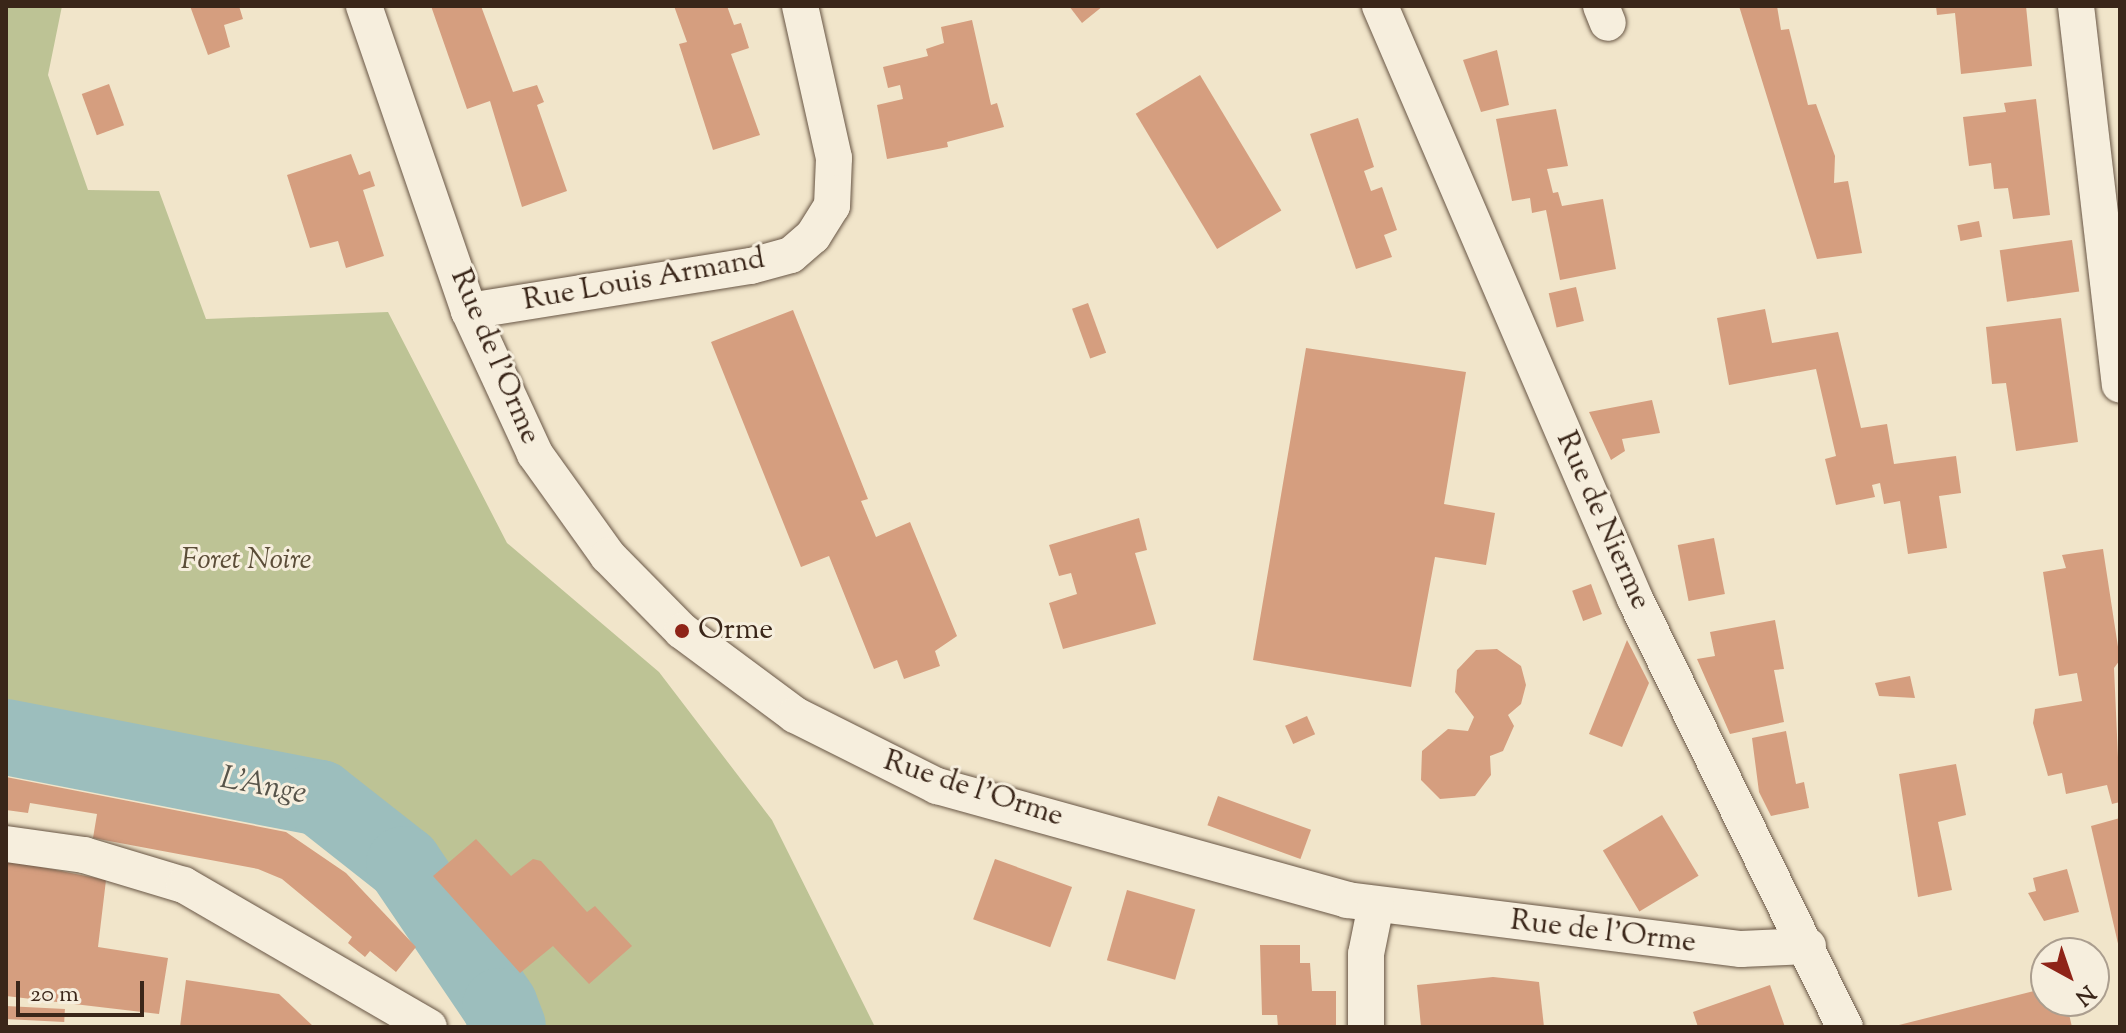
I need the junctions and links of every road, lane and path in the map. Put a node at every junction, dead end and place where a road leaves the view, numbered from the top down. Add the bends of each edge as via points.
1 (364, 6) edge
2 (800, 6) edge
3 (1380, 6) edge
4 (2076, 6) edge
5 (469, 311) junction
6 (2115, 323) edge
7 (2120, 384) edge
8 (6, 844) edge
9 (1376, 905) junction
10 (1808, 946) junction
11 (429, 1027) edge
12 (1366, 1027) edge
13 (1845, 1027) edge

1 - 5 street, Rue de l'Orme
2 - 5 street, Rue Louis Armand via 834,158 832,206 813,236 791,255 751,266
3 - 10 street, Rue de Nierme via 1635,599
4 - 6 street
5 - 9 street, Rue de l'Orme via 535,454 608,556 682,631 795,715 937,786
6 - 7 street
8 - 11 street via 84,855 184,885
9 - 10 street, Rue de l'Orme via 1741,949
9 - 12 street via 1366,954
10 - 13 street, Rue de Nierme

